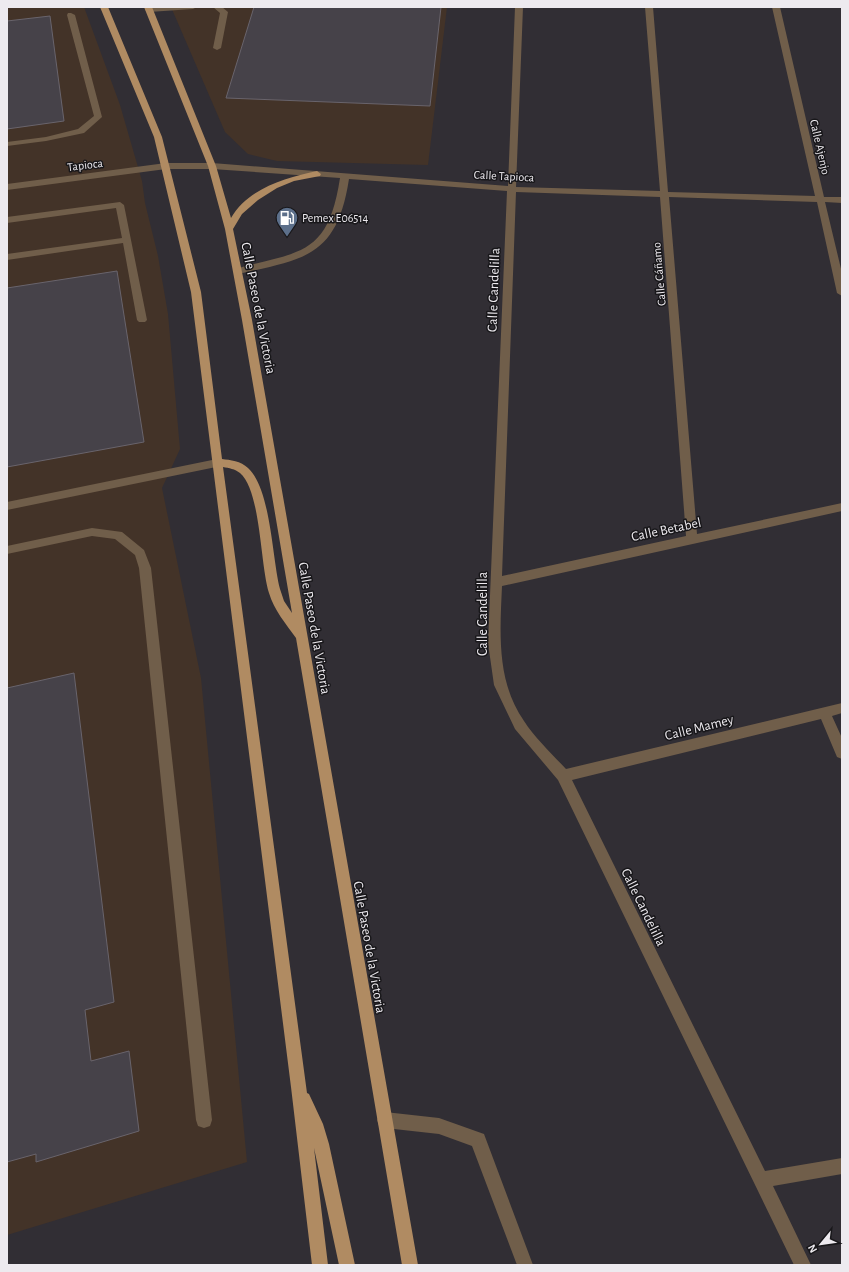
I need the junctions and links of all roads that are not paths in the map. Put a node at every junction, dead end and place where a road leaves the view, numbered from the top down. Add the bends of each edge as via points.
1 (104, 7) edge
2 (193, 7) edge
3 (217, 7) edge
4 (519, 7) edge
5 (649, 7) edge
6 (776, 7) edge
7 (148, 8) edge
8 (71, 15) dead end
9 (217, 48) dead end
10 (7, 144) edge
11 (166, 166) junction
12 (212, 166) junction
13 (317, 174) junction
14 (346, 176) junction
15 (7, 187) edge
16 (512, 189) junction
17 (665, 194) junction
18 (820, 199) junction
19 (842, 200) edge
20 (7, 220) edge
21 (229, 229) junction
22 (126, 240) junction
23 (7, 257) edge
24 (238, 271) junction
25 (842, 293) edge
26 (142, 320) dead end
27 (217, 463) junction
28 (7, 506) edge
29 (842, 507) edge
30 (692, 539) junction
31 (7, 550) edge
32 (496, 582) junction
33 (302, 636) junction
34 (842, 708) edge
35 (824, 712) junction
36 (842, 753) edge
37 (563, 776) junction
38 (299, 1087) junction
39 (204, 1120) dead end
40 (385, 1120) junction
41 (842, 1166) edge
42 (761, 1180) junction
43 (320, 1265) edge
44 (347, 1265) edge
45 (410, 1265) edge
46 (525, 1265) edge
47 (803, 1265) edge

1 - 11 main road via 156,130
2 - 7 street
3 - 9 street via 224,12
4 - 16 street, Calle Candelilla
5 - 17 street, Calle Cáñamo
6 - 18 street, Calle Ajenjo
7 - 12 main road, Calle Paseo de la Victoria
8 - 10 street via 98,117 81,131
11 - 12 street, Calle Tapioca
11 - 15 street, Tapioca
11 - 27 main road via 196,292
12 - 13 street, Calle Tapioca
12 - 21 main road, Calle Paseo de la Victoria
13 - 14 street, Calle Tapioca
13 - 21 main road via 292,179 254,198 238,213
14 - 16 street, Calle Tapioca
14 - 24 street via 336,216 323,240 304,252
16 - 17 street, Calle Tapioca
16 - 32 street, Calle Candelilla
17 - 18 street, Calle Tapioca
17 - 30 street, Calle Cáñamo
18 - 19 street, Calle Tapioca
18 - 25 street, Calle Ajenjo
20 - 22 street via 120,205
21 - 24 main road, Calle Paseo de la Victoria
22 - 23 street
22 - 26 street
24 - 33 main road, Calle Paseo de la Victoria
27 - 28 street
27 - 33 main road via 232,464 245,472 255,488 274,591 283,610
27 - 38 main road
29 - 30 street, Calle Betabel
30 - 32 street, Calle Betabel
31 - 39 street via 92,532 118,535 140,552 145,568
32 - 37 street, Calle Candelilla via 494,643 500,685 519,725
33 - 40 main road, Calle Paseo de la Victoria
34 - 35 street, Calle Mamey
35 - 36 street
35 - 37 street, Calle Mamey
37 - 42 street, Calle Candelilla
38 - 43 main road
38 - 44 main road via 316,1127
40 - 45 main road, Calle Paseo de la Victoria
40 - 46 street via 439,1126 478,1140
41 - 42 street
42 - 47 street, Calle Candelilla

